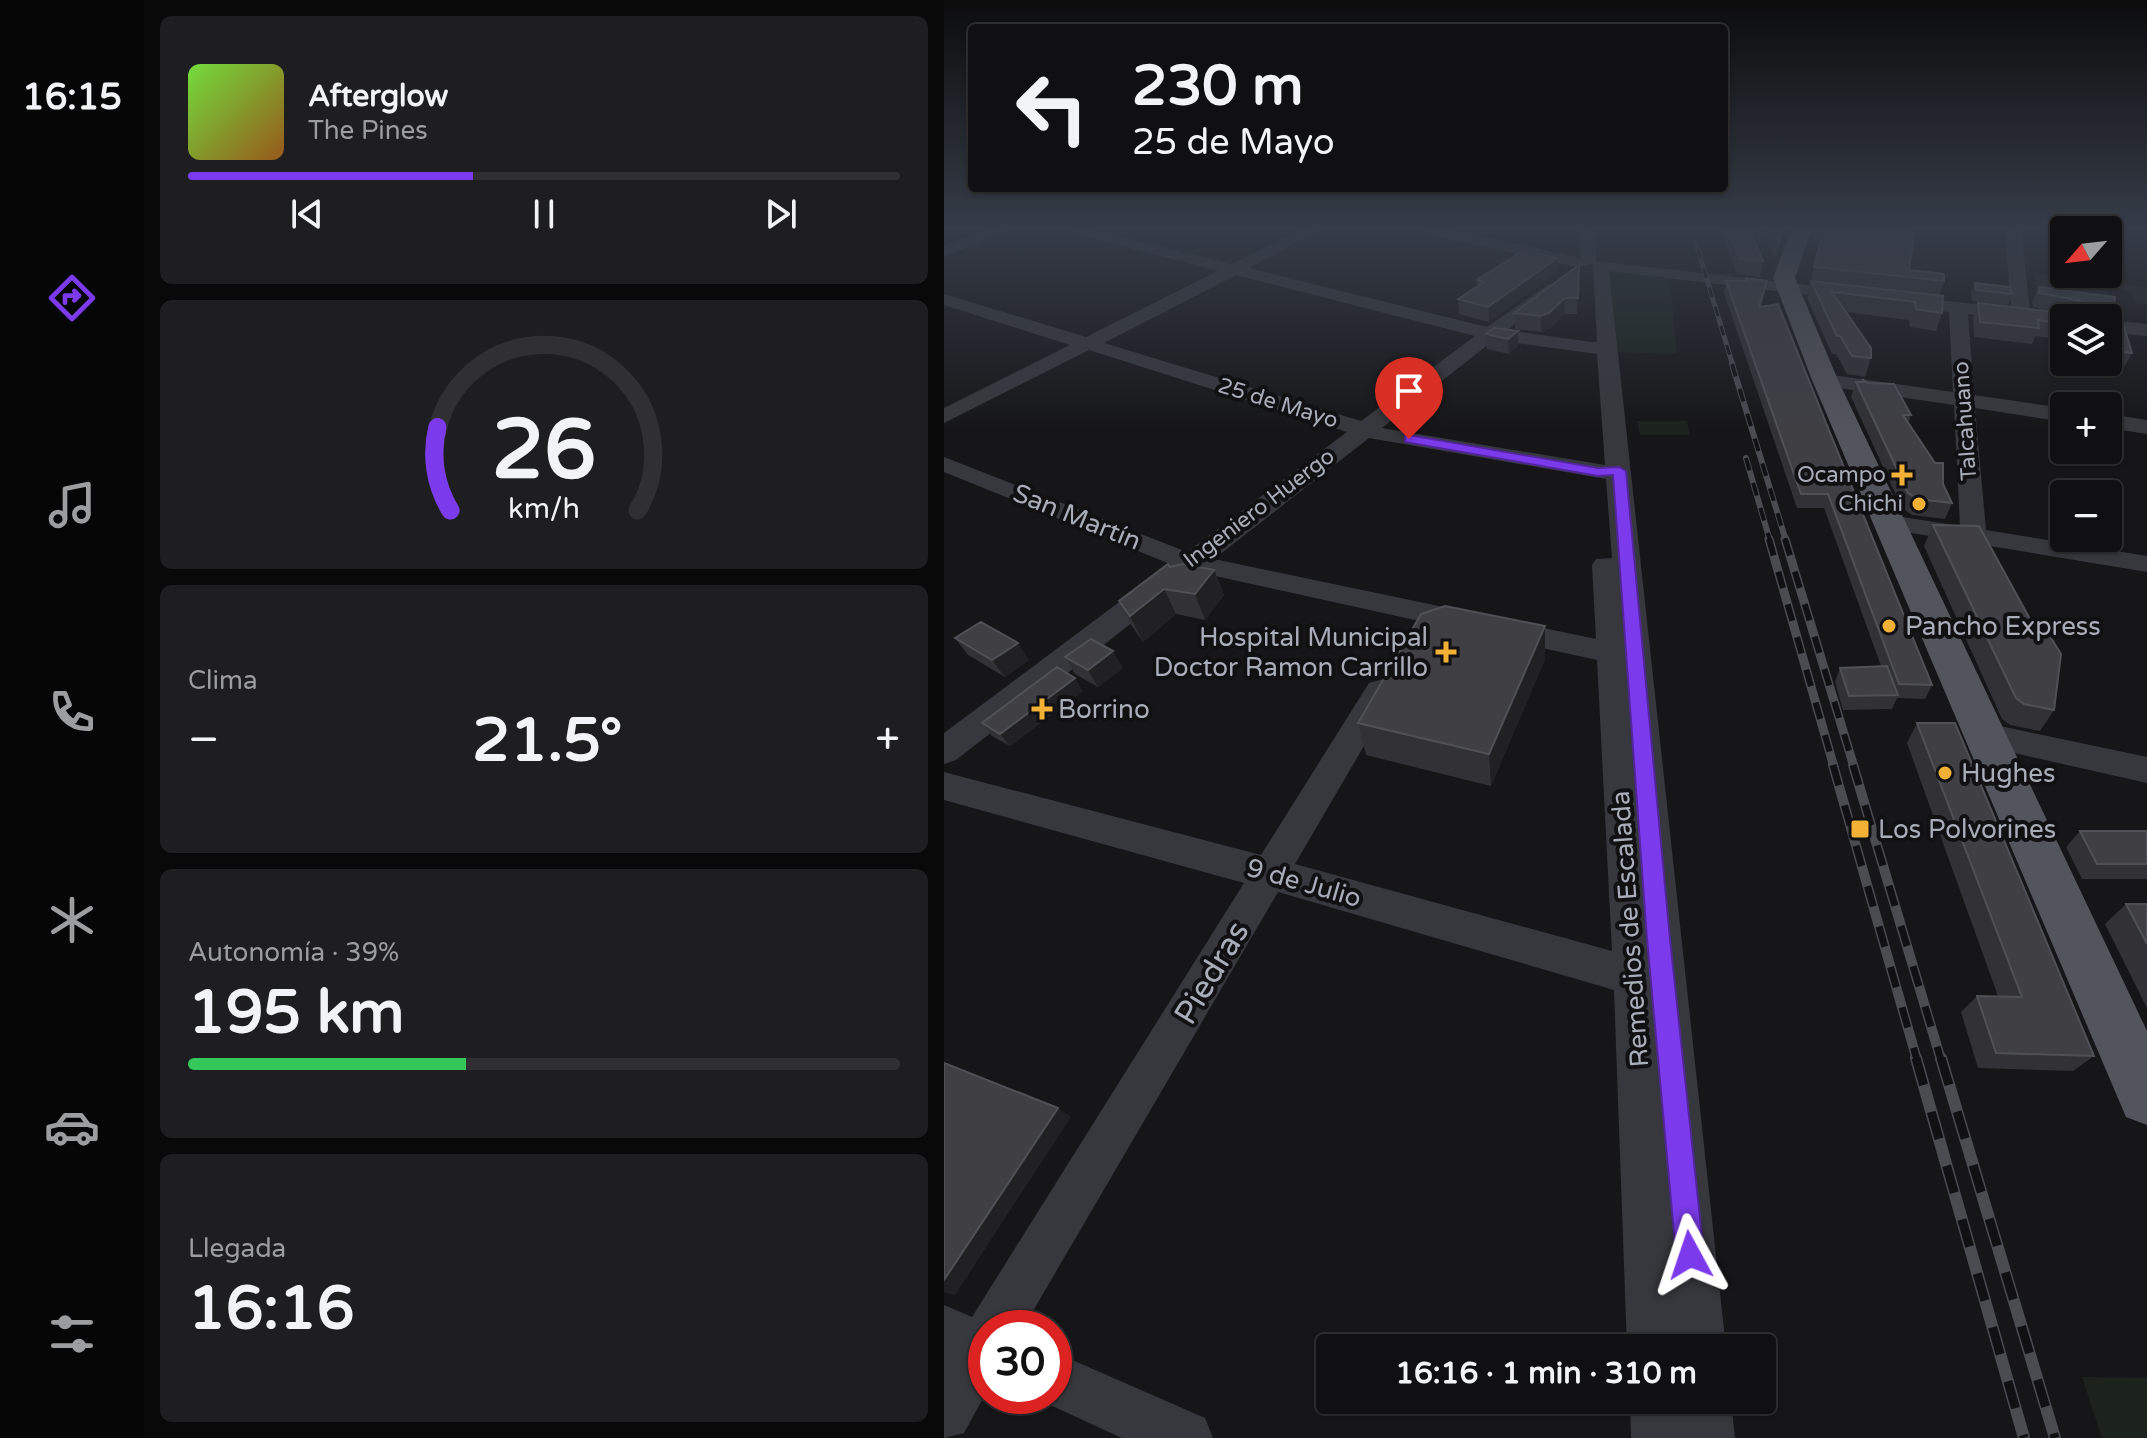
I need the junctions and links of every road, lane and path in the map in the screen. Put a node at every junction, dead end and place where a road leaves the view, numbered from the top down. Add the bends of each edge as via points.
1 (1181, 297) edge
2 (1347, 297) edge
3 (1544, 297) edge
4 (1593, 297) edge
5 (1793, 297) edge
6 (1865, 297) edge
7 (2019, 297) edge
8 (944, 299) edge
9 (1958, 308) junction
10 (2021, 315) junction
11 (2050, 318) edge
12 (2122, 327) edge
13 (2147, 330) edge
14 (1491, 334) junction
15 (1085, 345) junction
16 (1600, 348) junction
17 (1825, 380) junction
18 (1964, 400) junction
19 (2050, 413) edge
20 (944, 416) edge
21 (2122, 423) edge
22 (2147, 427) edge
23 (1363, 430) junction
24 (944, 464) edge
25 (1609, 471) junction
26 (1890, 523) junction
27 (1973, 534) junction
28 (1188, 562) junction
29 (2147, 564) edge
30 (1409, 642) junction
31 (1623, 652) junction
32 (1986, 735) junction
33 (944, 751) edge
34 (2147, 770) edge
35 (944, 786) edge
36 (1272, 874) junction
37 (1648, 976) junction
38 (2147, 1096) edge
39 (997, 1310) edge
40 (1654, 1334) edge
41 (1697, 1334) edge
42 (968, 1362) edge
43 (1072, 1387) edge
44 (944, 1413) edge
45 (1658, 1414) edge
46 (1705, 1414) edge
47 (1185, 1438) edge
48 (1659, 1438) edge
49 (1707, 1438) edge

1 - 15 street
2 - 14 street
3 - 14 street, Ingeniero Huergo
4 - 16 street, Remedios de Escalada
5 - 17 main road
6 - 9 street
7 - 10 street
8 - 15 street, 25 de Mayo
9 - 10 street
9 - 18 street, Talcahuano
10 - 11 street
12 - 13 street
14 - 16 street
14 - 23 street, Ingeniero Huergo
15 - 20 street
15 - 23 street, 25 de Mayo
16 - 25 street, Remedios de Escalada
17 - 18 street
17 - 26 main road
18 - 19 street
18 - 27 street, Talcahuano
21 - 22 street
23 - 25 street, 25 de Mayo
23 - 28 street, Ingeniero Huergo
24 - 28 street, San Martín via 965,483
25 - 31 street, Remedios de Escalada
26 - 27 street
26 - 32 main road
27 - 29 street
28 - 30 street, San Martín
28 - 33 street, Ingeniero Huergo
30 - 31 street, San Martín
30 - 36 street, Piedras
31 - 37 street, Remedios de Escalada
32 - 34 street
32 - 38 main road
35 - 36 street, 9 de Julio
36 - 37 street, 9 de Julio
36 - 39 street, Piedras
37 - 40 street, Remedios de Escalada
37 - 41 street, Remedios de Escalada
42 - 44 street, Piedras
43 - 47 street
45 - 48 street
46 - 49 street

